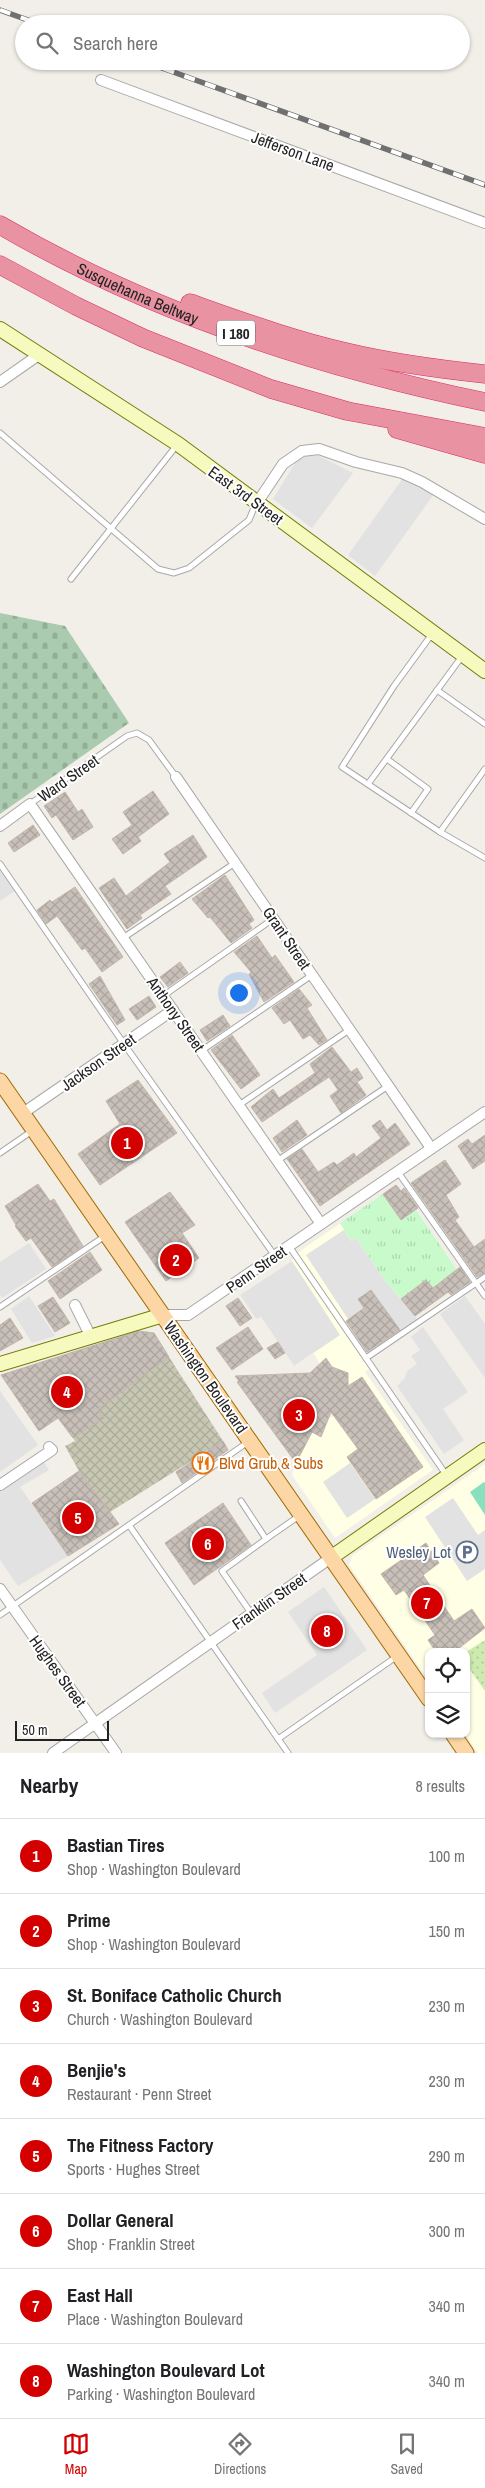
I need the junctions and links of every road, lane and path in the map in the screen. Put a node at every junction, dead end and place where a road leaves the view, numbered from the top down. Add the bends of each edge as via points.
1 (102, 80) dead end
2 (485, 223) edge
3 (0, 225) edge
4 (58, 256) junction
5 (0, 265) edge
6 (0, 329) edge
7 (40, 354) junction
8 (485, 374) edge
9 (0, 382) edge
10 (485, 402) edge
11 (347, 411) junction
12 (0, 433) edge
13 (485, 437) edge
14 (178, 444) junction
15 (485, 454) edge
16 (257, 503) junction
17 (485, 519) edge
18 (110, 529) junction
19 (71, 579) dead end
20 (433, 633) junction
21 (463, 655) junction
22 (485, 670) edge
23 (437, 690) junction
24 (485, 724) edge
25 (138, 733) joint
26 (387, 759) junction
27 (485, 769) edge
28 (176, 776) joint
29 (368, 784) junction
30 (30, 804) junction
31 (412, 813) junction
32 (0, 826) edge
33 (440, 832) junction
34 (485, 858) edge
35 (235, 863) junction
36 (0, 864) edge
37 (273, 919) junction
38 (123, 938) junction
39 (312, 974) junction
40 (163, 996) junction
41 (173, 1010) junction
42 (350, 1030) junction
43 (124, 1044) junction
44 (201, 1051) junction
45 (0, 1081) edge
46 (389, 1086) junction
47 (239, 1106) junction
48 (485, 1112) edge
49 (23, 1114) junction
50 (34, 1130) junction
51 (431, 1148) junction
52 (0, 1153) edge
53 (277, 1161) junction
54 (398, 1171) junction
55 (320, 1224) junction
56 (107, 1234) junction
57 (289, 1246) junction
58 (275, 1256) junction
59 (485, 1277) edge
60 (476, 1283) junction
61 (485, 1296) edge
62 (75, 1305) dead end
63 (0, 1307) edge
64 (163, 1315) junction
65 (90, 1335) junction
66 (366, 1358) junction
67 (0, 1364) edge
68 (250, 1441) junction
69 (485, 1450) edge
70 (447, 1476) junction
71 (0, 1481) edge
72 (0, 1485) edge
73 (241, 1501) dead end
74 (302, 1514) junction
75 (129, 1525) junction
76 (266, 1539) junction
77 (332, 1557) junction
78 (0, 1589) edge
79 (12, 1607) junction
80 (251, 1614) junction
81 (0, 1615) edge
82 (211, 1641) junction
83 (399, 1655) junction
84 (425, 1693) edge
85 (96, 1724) junction
86 (456, 1738) edge
87 (278, 1739) junction
88 (53, 1753) edge
89 (116, 1753) edge
90 (288, 1753) edge
91 (466, 1753) edge

1 - 2 street, Jefferson Lane
3 - 4 highway, Susquehanna Beltway / I 180
4 - 8 highway via 268,330 346,352
4 - 10 highway, Susquehanna Beltway / I 180 via 167,306 278,348 370,376
5 - 11 highway, I 180 via 76,306 184,355 271,388
6 - 7 main road, East 3rd Street
7 - 9 street
7 - 14 main road, East 3rd Street
11 - 13 highway, I 180
11 - 15 highway via 409,434
12 - 18 lane
14 - 16 main road, East 3rd Street
14 - 18 lane
16 - 17 street via 283,464 302,452 314,449 402,473 455,499
16 - 18 lane via 249,520 189,568 174,573 158,569
16 - 20 main road, East 3rd Street
18 - 19 lane
20 - 21 main road, East 3rd Street
20 - 29 lane via 394,686 342,768
21 - 22 main road, East 3rd Street
21 - 23 lane
23 - 24 lane
23 - 26 lane
25 - 28 lane, Grant Street via 149,740
25 - 30 lane, Ward Street via 127,736
26 - 29 lane
26 - 31 lane via 428,789
27 - 33 lane
28 - 35 street, Grant Street
29 - 31 lane
30 - 32 street, Ward Street
30 - 38 street, Anthony Street
31 - 33 lane
33 - 34 lane
35 - 37 street, Grant Street
35 - 38 lane
36 - 43 lane
37 - 39 street, Grant Street
37 - 40 lane
38 - 40 street, Anthony Street
39 - 42 street, Grant Street
39 - 44 lane
40 - 41 street, Anthony Street
41 - 43 street, Jackson Street
41 - 44 street, Anthony Street
42 - 46 street, Grant Street
42 - 47 lane
43 - 49 street, Jackson Street
43 - 58 lane
44 - 47 street, Anthony Street
45 - 49 main road, Washington Boulevard
46 - 51 street, Grant Street
46 - 53 lane
47 - 53 street, Anthony Street
48 - 51 street, Penn Street
49 - 50 main road, Washington Boulevard
50 - 52 lane
50 - 56 main road, Washington Boulevard
51 - 54 street, Penn Street
53 - 55 street, Anthony Street
54 - 55 street, Penn Street
54 - 60 lane
55 - 57 street, Penn Street
56 - 63 lane
56 - 64 main road, Washington Boulevard
57 - 58 street, Penn Street
57 - 66 lane
58 - 64 street, Penn Street via 188,1315
59 - 60 lane
60 - 61 lane
60 - 66 lane
62 - 65 street
64 - 65 main road, Penn Street
64 - 68 main road, Washington Boulevard
65 - 67 main road, Penn Street
66 - 70 lane
68 - 74 main road, Washington Boulevard
68 - 75 lane
69 - 70 main road, Franklin Street
70 - 77 main road, Franklin Street
71 - 72 street via 49,1447 52,1450
73 - 76 lane
74 - 76 lane
74 - 77 main road, Washington Boulevard
75 - 79 lane
75 - 82 lane
76 - 80 lane via 222,1571
77 - 80 street, Franklin Street
77 - 83 main road, Washington Boulevard
78 - 79 street, Hughes Street
79 - 81 lane
79 - 85 street, Hughes Street
80 - 82 street, Franklin Street
82 - 85 street, Franklin Street
82 - 87 lane
83 - 84 main road, Washington Boulevard
83 - 87 lane
85 - 88 street, Franklin Street
85 - 89 street, Hughes Street
86 - 91 main road
87 - 90 lane

